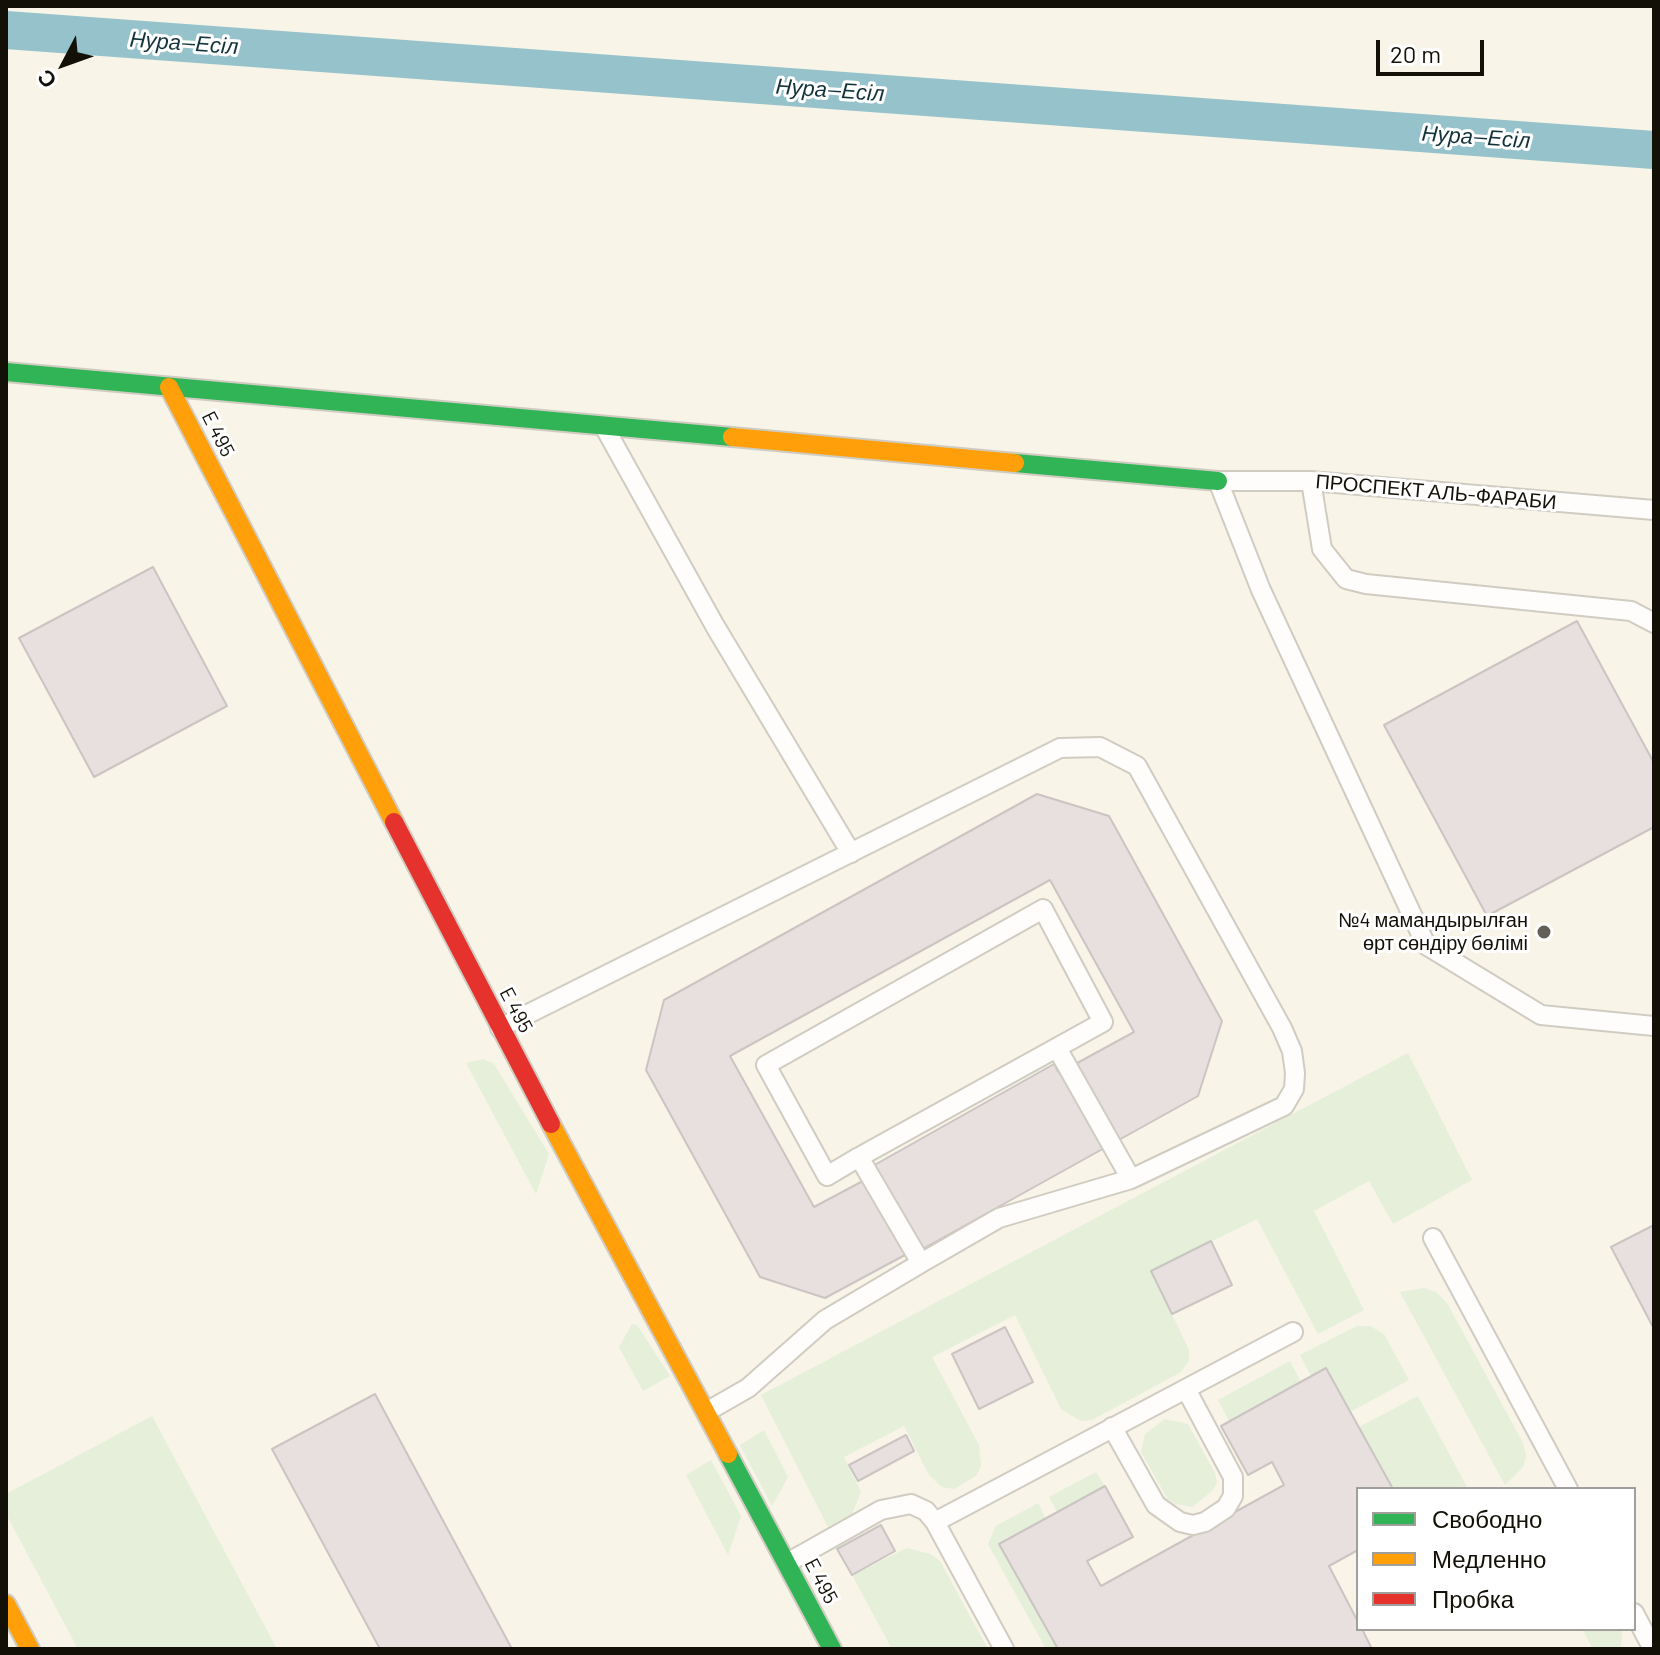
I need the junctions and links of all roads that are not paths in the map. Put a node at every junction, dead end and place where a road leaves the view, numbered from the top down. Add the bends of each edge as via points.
1 (6, 372) edge
2 (169, 387) junction
3 (603, 424) junction
4 (1218, 481) junction
5 (1311, 481) junction
6 (1654, 510) edge
7 (1654, 623) edge
8 (851, 853) junction
9 (1654, 1026) edge
10 (500, 1028) junction
11 (1057, 1048) junction
12 (859, 1157) junction
13 (1131, 1179) junction
14 (1433, 1238) dead end
15 (921, 1263) junction
16 (1293, 1332) dead end
17 (1186, 1389) junction
18 (706, 1412) junction
19 (1112, 1427) junction
20 (1567, 1487) edge
21 (935, 1522) junction
22 (787, 1563) junction
23 (6, 1604) edge
24 (1636, 1617) edge
25 (30, 1649) edge
26 (832, 1649) edge
27 (1004, 1649) edge
28 (1653, 1649) edge

1 - 2 street
2 - 3 street
2 - 10 street, E 495
3 - 4 street
3 - 8 lane via 715,626
4 - 5 lane, ПРОСПЕКТ АЛЬ-ФАРАБИ
4 - 9 lane via 1261,590 1426,945 1541,1015
5 - 6 lane, ПРОСПЕКТ АЛЬ-ФАРАБИ
5 - 7 lane via 1322,549 1346,579 1631,611
8 - 10 lane
8 - 13 lane via 1060,748 1100,747 1137,766 1282,1028 1295,1073 1294,1089 1284,1106
10 - 18 street, E 495
11 - 12 lane
11 - 12 lane via 1103,1022 1043,909 766,1065 827,1176
11 - 13 lane
12 - 15 lane
13 - 15 lane via 999,1218
14 - 20 lane
15 - 18 lane via 825,1320 748,1388
16 - 17 lane
17 - 19 lane
17 - 19 lane via 1233,1477 1233,1496 1226,1508 1205,1522 1180,1522 1156,1505
18 - 22 street, E 495
19 - 21 lane
21 - 22 lane via 919,1507 896,1504
21 - 27 lane
22 - 26 street, E 495
23 - 25 street
24 - 28 lane

